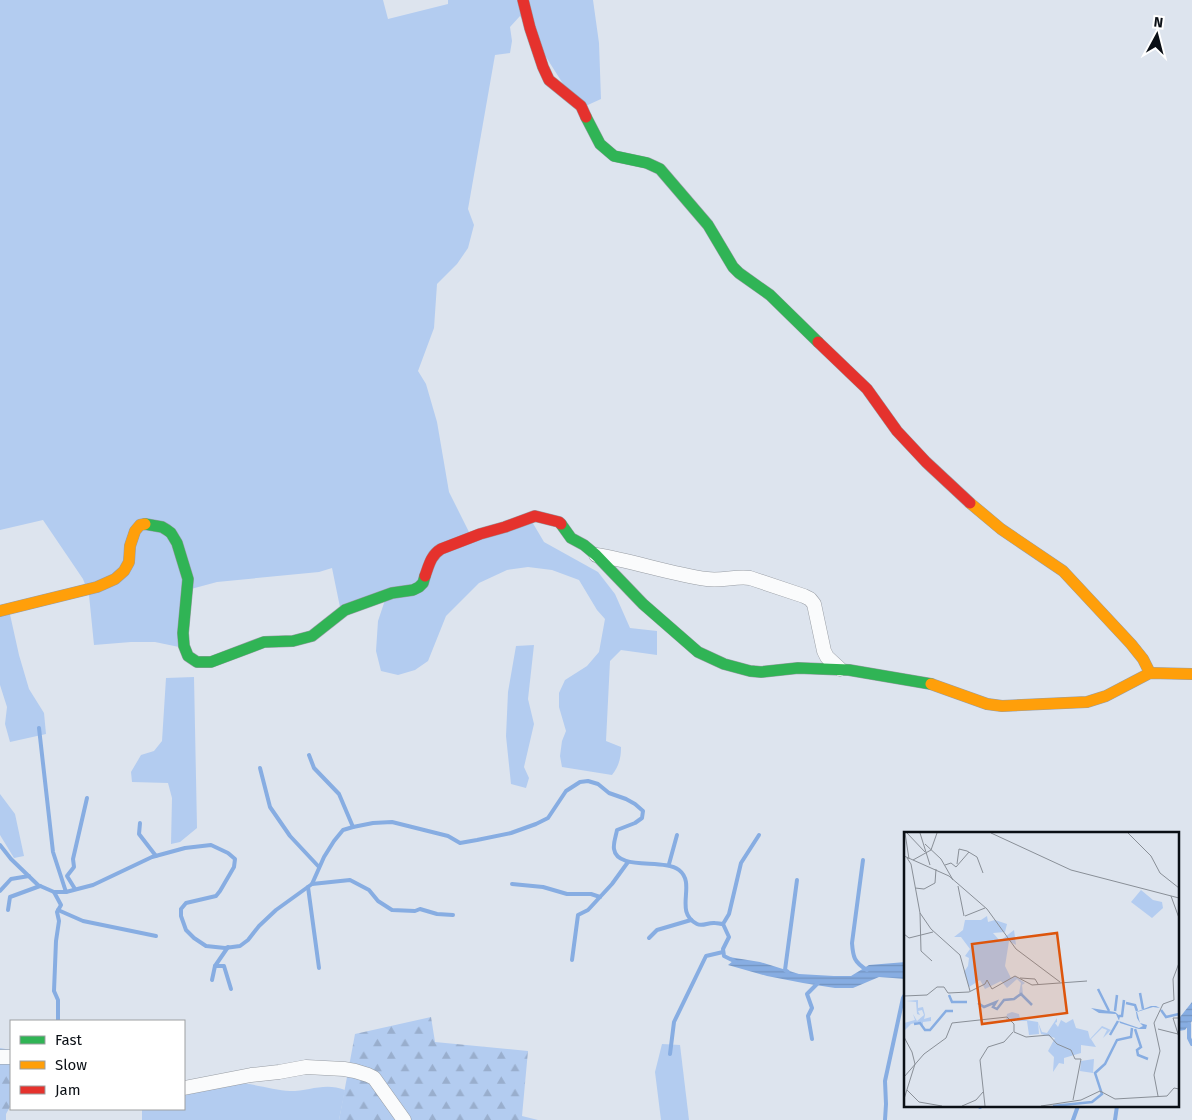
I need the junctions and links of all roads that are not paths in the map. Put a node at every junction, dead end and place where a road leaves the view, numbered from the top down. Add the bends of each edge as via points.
1 (524, 0) edge
2 (596, 555) junction
3 (0, 611) edge
4 (840, 669) junction
5 (1150, 673) junction
6 (1192, 674) edge
7 (185, 1088) edge
8 (404, 1120) edge

1 - 5 street via 530,28 549,80 581,106 600,144 614,156 660,169 708,225 733,267 770,295 867,389 897,430 964,499 1063,571 1131,644
2 - 3 street via 571,538 559,522 535,516 441,549 432,557 419,587 345,610 312,636 293,642 264,642 202,664 186,652 182,639 188,580 174,536 158,525 143,524 133,534 124,572 112,580 97,587
2 - 4 street via 642,604 698,652 712,659 756,672
2 - 4 street via 709,580 745,577 804,596 814,604 824,652
4 - 5 street via 943,686 987,704 1002,706 1087,702
5 - 6 street
7 - 8 street via 306,1067 344,1069 374,1078

